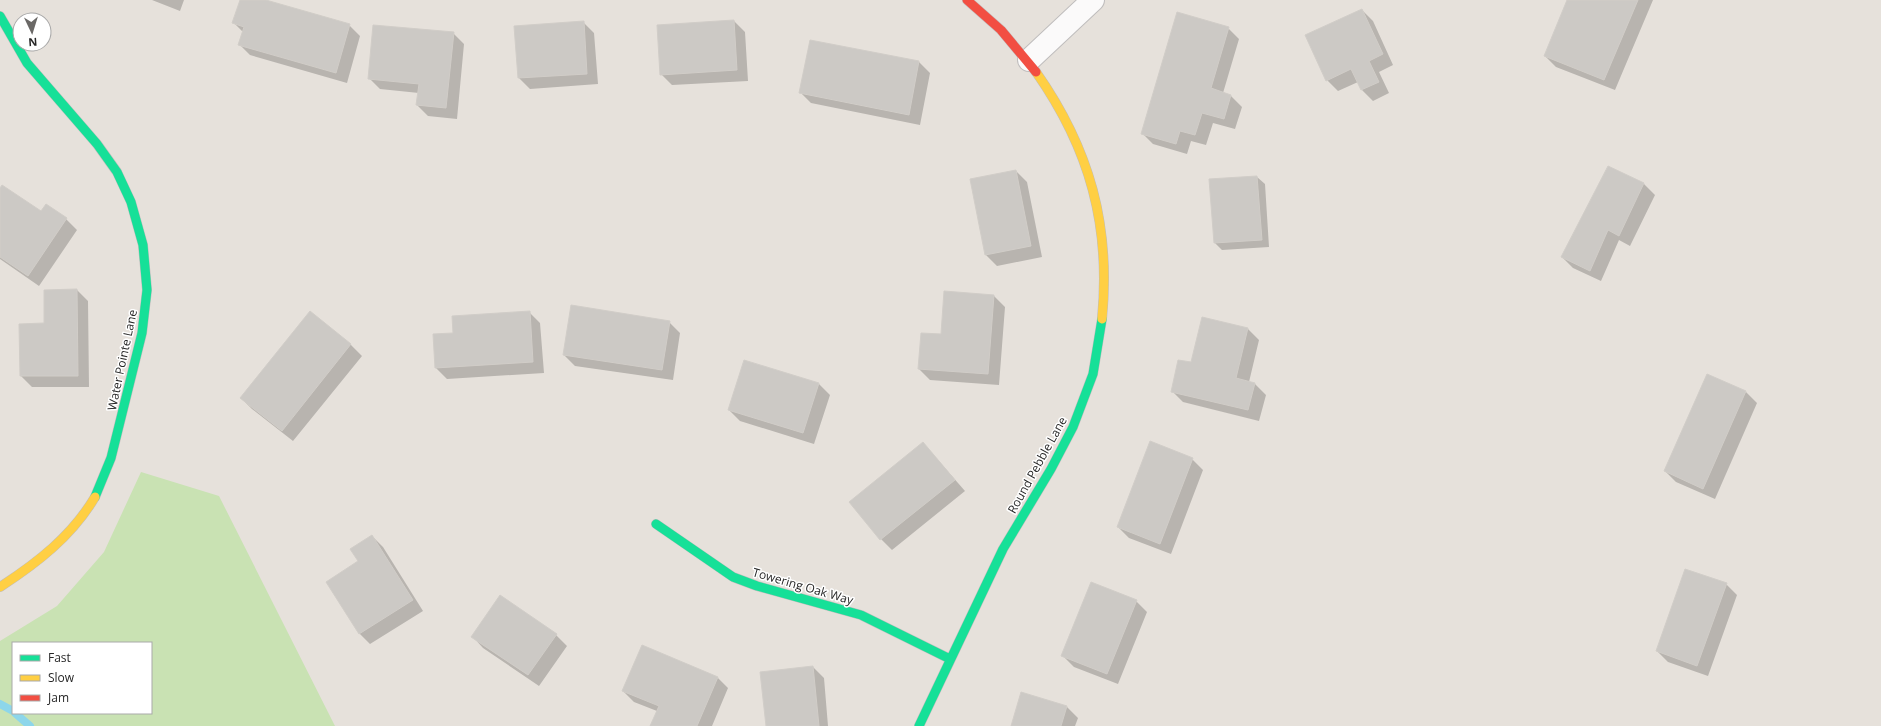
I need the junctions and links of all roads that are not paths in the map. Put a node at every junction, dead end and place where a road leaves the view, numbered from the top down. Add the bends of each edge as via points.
1 (967, 0) edge
2 (1093, 0) edge
3 (0, 16) edge
4 (1029, 60) junction
5 (656, 524) dead end
6 (0, 587) edge
7 (950, 659) junction
8 (919, 726) edge

1 - 4 street, Round Pebble Lane via 994,21
2 - 4 street
3 - 6 street, Water Pointe Lane via 15,46 38,77 68,108 118,175 139,226 146,266 146,306 110,463 93,500 71,530 45,556
4 - 7 street, Round Pebble Lane via 1055,97 1078,143 1093,185 1103,234 1106,281 1100,338 1090,383 1073,429 1002,551
5 - 7 street, Towering Oak Way via 733,577 861,615
7 - 8 street, Round Pebble Lane

